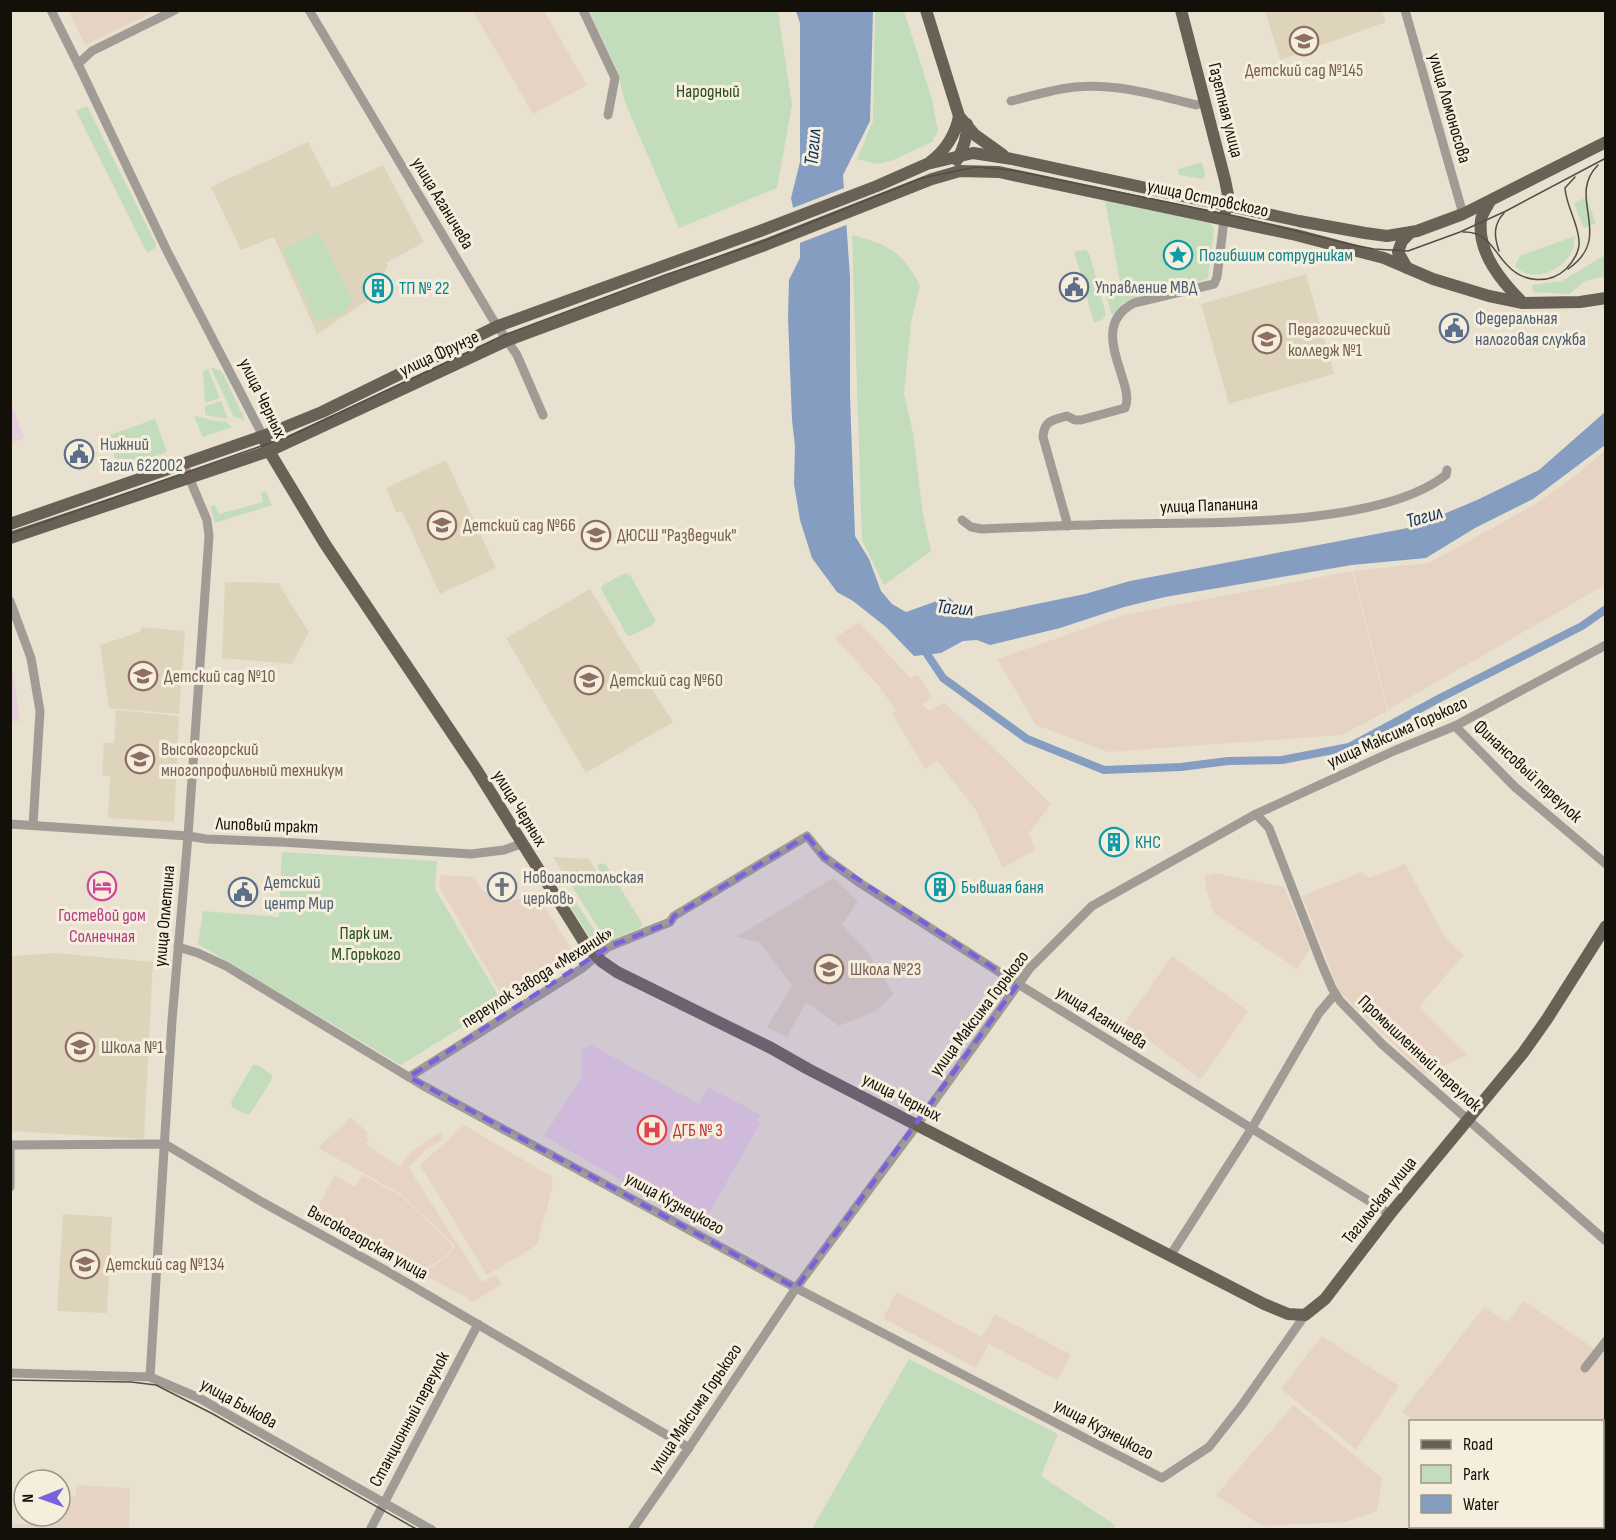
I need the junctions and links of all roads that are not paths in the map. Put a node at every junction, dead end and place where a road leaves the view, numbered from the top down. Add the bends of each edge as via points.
1 (51, 10) edge
2 (175, 10) edge
3 (309, 10) edge
4 (583, 10) edge
5 (926, 10) edge
6 (1181, 10) edge
7 (1405, 10) edge
8 (1408, 24) junction
9 (1398, 27) dead end
10 (78, 64) junction
11 (1011, 101) dead end
12 (1205, 102) junction
13 (608, 115) dead end
14 (961, 122) junction
15 (1605, 142) edge
16 (965, 152) junction
17 (1011, 159) junction
18 (927, 164) junction
19 (999, 172) junction
20 (932, 179) junction
21 (878, 186) joint
22 (883, 200) joint
23 (1489, 202) junction
24 (1227, 204) junction
25 (1463, 214) junction
26 (1224, 220) junction
27 (1411, 232) junction
28 (1407, 268) junction
29 (1605, 298) edge
30 (1522, 303) junction
31 (498, 326) junction
32 (508, 340) junction
33 (543, 415) dead end
34 (263, 436) junction
35 (269, 451) junction
36 (183, 463) junction
37 (1447, 470) dead end
38 (189, 477) junction
39 (962, 520) dead end
40 (10, 524) edge
41 (1068, 526) junction
42 (10, 538) edge
43 (10, 601) edge
44 (1605, 645) edge
45 (1455, 726) junction
46 (1256, 814) junction
47 (10, 824) edge
48 (33, 825) junction
49 (188, 836) junction
50 (807, 836) joint
51 (521, 844) junction
52 (1605, 864) edge
53 (1605, 926) edge
54 (178, 947) junction
55 (596, 956) junction
56 (1018, 984) junction
57 (1335, 994) junction
58 (409, 1077) junction
59 (1467, 1120) junction
60 (917, 1125) junction
61 (1252, 1128) junction
62 (165, 1144) junction
63 (10, 1145) edge
64 (10, 1150) edge
65 (10, 1187) edge
66 (1390, 1214) junction
67 (1605, 1241) edge
68 (1170, 1256) junction
69 (796, 1287) junction
70 (1305, 1315) junction
71 (478, 1324) junction
72 (1605, 1341) edge
73 (1586, 1368) dead end
74 (10, 1373) edge
75 (150, 1377) junction
76 (689, 1448) junction
77 (1162, 1478) joint
78 (383, 1503) junction
79 (370, 1530) edge
80 (432, 1530) edge
81 (632, 1530) edge

1 - 10 street, улица Черных
2 - 10 street via 92,51
3 - 31 street, улица Аганичева
4 - 13 street via 615,78
5 - 14 main road
6 - 12 main road, Газетная улица
7 - 8 street, улица Ломоносова
8 - 9 street
8 - 25 street, улица Ломоносова
10 - 34 street, улица Черных via 148,212
11 - 12 street via 1072,87 1096,86 1196,105
12 - 24 main road, Газетная улица via 1225,180
14 - 16 main road
14 - 17 main road
14 - 18 main road via 950,142
15 - 23 main road, улица Островского
16 - 17 main road, улица Островского
16 - 18 main road, улица Островского
16 - 19 main road
16 - 20 main road via 948,170
17 - 24 main road, улица Островского
18 - 21 main road, улица Островского
19 - 20 main road, улица Островского via 960,171
19 - 26 main road, улица Островского
20 - 22 main road, улица Островского
21 - 31 main road, улица Фрунзе
22 - 32 main road, улица Фрунзе
23 - 25 main road, улица Островского
23 - 30 main road via 1482,219 1486,250 1504,284
24 - 26 main road, Газетная улица
24 - 27 main road, улица Островского via 1365,233 1387,236
25 - 27 main road, улица Островского
26 - 28 main road, улица Островского via 1384,258
26 - 41 street via 1214,284 1134,303 1117,321 1113,348 1127,398 1125,408 1082,420 1067,416 1045,425 1043,437
27 - 28 main road via 1398,252
28 - 30 main road, улица Островского
29 - 30 main road, улица Островского
31 - 32 street, улица Аганичева
31 - 34 main road, улица Фрунзе via 322,412
32 - 33 street, улица Аганичева
32 - 35 main road, улица Фрунзе
34 - 35 main road, улица Черных
34 - 36 main road, улица Фрунзе
35 - 38 main road, улица Фрунзе
35 - 51 main road, улица Черных via 325,544 476,769
36 - 38 street, улица Оплетина
36 - 40 main road, улица Фрунзе
37 - 41 street, улица Папанина via 1437,482 1393,500 1326,514
38 - 42 main road, улица Фрунзе
38 - 49 street, улица Оплетина via 207,520 209,536
39 - 41 street, улица Папанина via 982,529
43 - 48 street via 31,658 39,711
44 - 45 street, улица Максима Горького
45 - 46 street, улица Максима Горького
45 - 52 street, Финансовый переулок via 1515,787
46 - 56 street, улица Максима Горького via 1092,906
46 - 57 street, Промышленный переулок via 1269,828 1279,850
47 - 48 street, Липовый тракт
48 - 49 street, Липовый тракт
49 - 51 street, Липовый тракт via 471,854
49 - 54 street, улица Оплетина
50 - 55 street, переулок Завода «Механик» via 670,922 608,947
50 - 56 street, улица Аганичева via 824,857 851,876
51 - 55 main road, улица Черных via 585,945
53 - 59 main road, Тагильская улица via 1523,1053
54 - 58 street, улица Кузнецкого via 226,966
54 - 62 street, улица Оплетина
55 - 58 street, переулок Завода «Механик»
55 - 60 main road, улица Черных via 617,972
56 - 60 street, улица Максима Горького
56 - 61 street, улица Аганичева
57 - 59 street, Промышленный переулок via 1383,1045
57 - 61 street via 1319,1013
58 - 69 street, улица Кузнецкого
59 - 66 main road, Тагильская улица
59 - 67 street, Промышленный переулок
60 - 68 main road, улица Черных
60 - 69 street, улица Максима Горького
61 - 66 street, улица Аганичева
61 - 68 street
62 - 63 street
62 - 71 street, Высокогорская улица
62 - 75 street, улица Оплетина
64 - 65 street
66 - 70 main road, Тагильская улица via 1325,1299
68 - 70 main road, улица Черных via 1283,1312
69 - 76 street, улица Максима Горького
69 - 77 street, улица Кузнецкого
70 - 77 street, Тагильская улица via 1209,1447
71 - 76 street, Высокогорская улица
71 - 78 street, Станционный переулок
72 - 73 street
74 - 75 street, улица Быкова
75 - 78 street, улица Быкова via 199,1398
76 - 81 street, улица Максима Горького
78 - 79 street, Станционный переулок
78 - 80 street, улица Быкова

